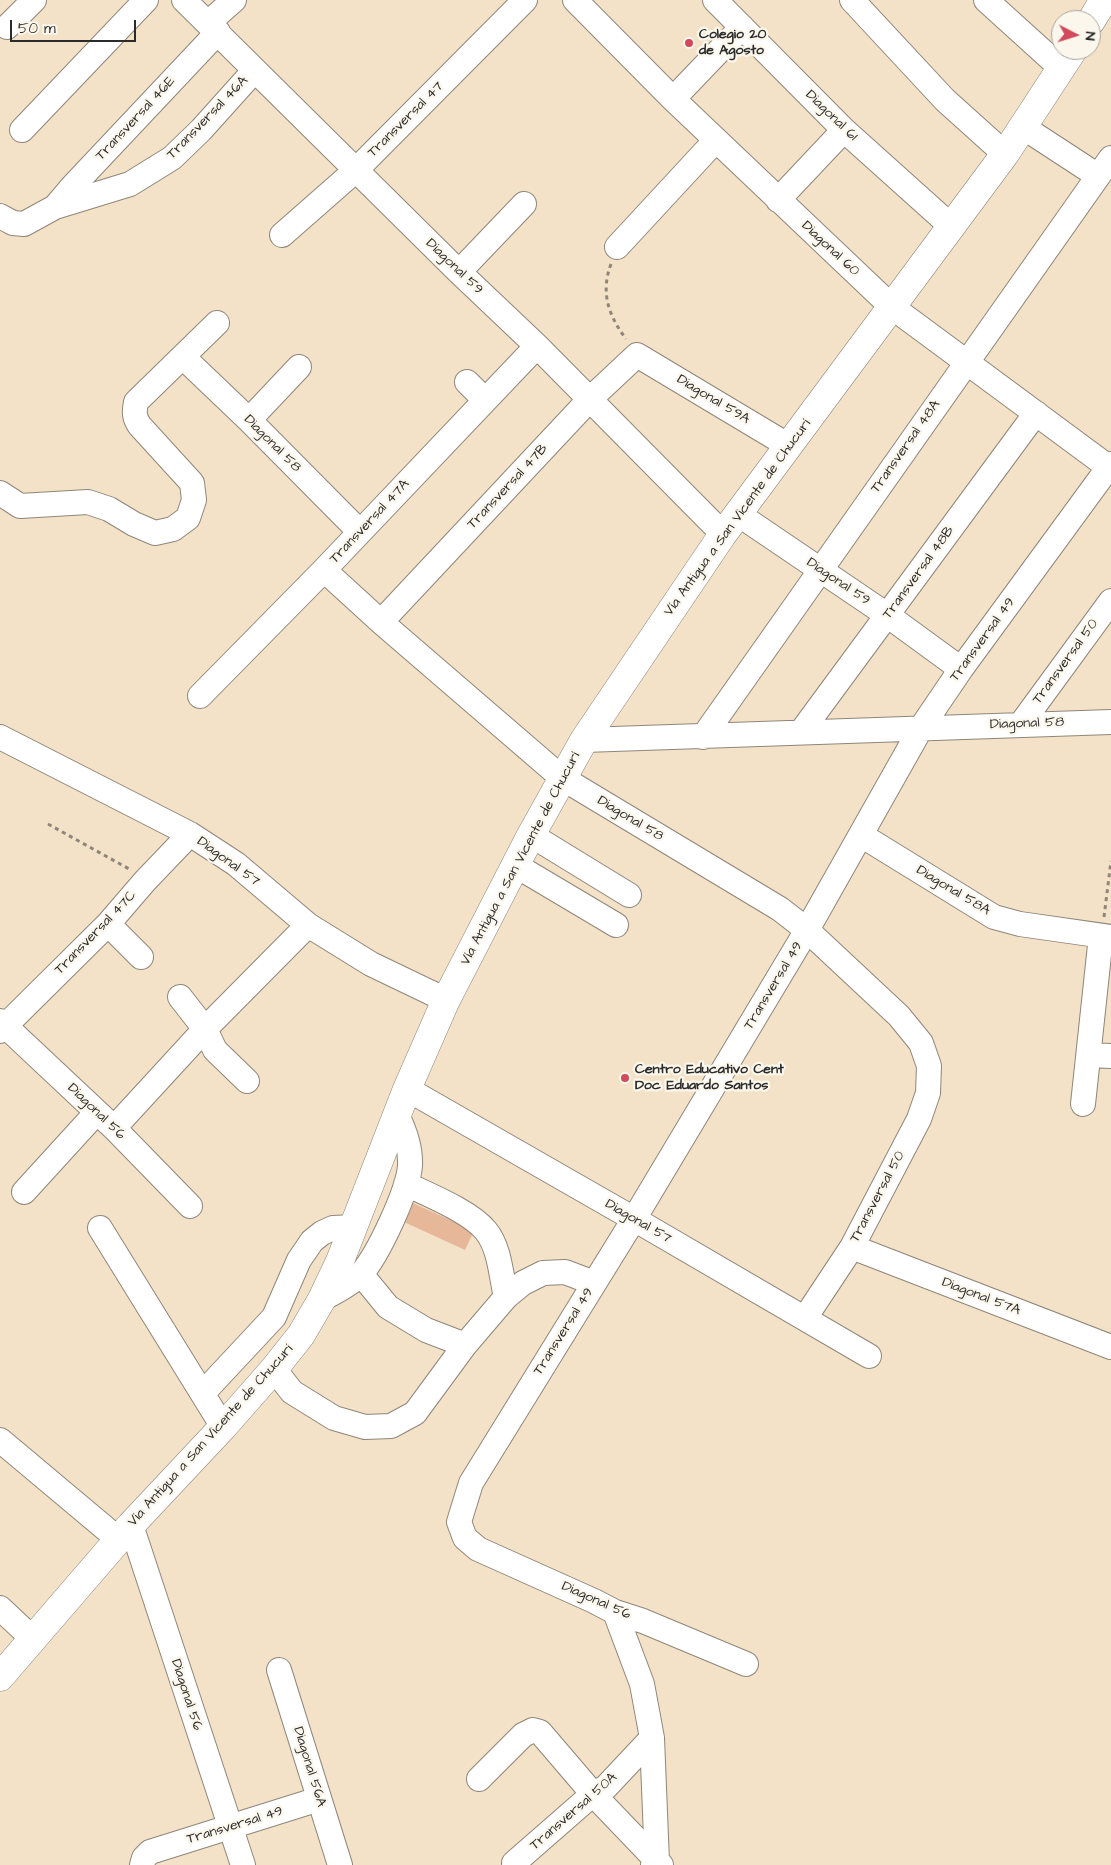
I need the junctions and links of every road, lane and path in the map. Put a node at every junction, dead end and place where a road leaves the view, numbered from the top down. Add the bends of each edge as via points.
1 (34, 0) edge
2 (146, 0) edge
3 (184, 0) edge
4 (234, 0) edge
5 (524, 0) edge
6 (575, 0) edge
7 (715, 0) edge
8 (852, 0) edge
9 (986, 0) edge
10 (742, 26) junction
11 (7, 28) dead end
12 (213, 28) junction
13 (1051, 47) edge
14 (1066, 60) edge
15 (254, 71) junction
16 (673, 99) junction
17 (1024, 127) junction
18 (22, 130) dead end
19 (844, 130) junction
20 (716, 140) junction
21 (1005, 154) junction
22 (1105, 167) edge
23 (356, 170) junction
24 (778, 200) junction
25 (524, 204) dead end
26 (55, 207) junction
27 (0, 216) edge
28 (952, 227) junction
29 (282, 235) dead end
30 (617, 247) joint
31 (459, 272) junction
32 (892, 307) junction
33 (217, 323) dead end
34 (537, 346) junction
35 (638, 355) junction
36 (184, 356) junction
37 (967, 361) junction
38 (299, 367) dead end
39 (467, 382) dead end
40 (590, 399) junction
41 (485, 400) junction
42 (1036, 413) junction
43 (249, 420) junction
44 (789, 446) junction
45 (1110, 466) edge
46 (0, 493) edge
47 (730, 524) junction
48 (360, 532) junction
49 (324, 570) junction
50 (820, 570) junction
51 (1111, 601) edge
52 (887, 616) junction
53 (381, 622) junction
54 (961, 669) junction
55 (200, 696) dead end
56 (1111, 722) edge
57 (1021, 724) junction
58 (921, 728) junction
59 (802, 732) junction
60 (0, 737) edge
61 (703, 737) junction
62 (584, 740) junction
63 (562, 778) junction
64 (48, 824) dead end
65 (190, 834) junction
66 (531, 835) junction
67 (861, 835) junction
68 (1111, 860) edge
69 (516, 865) junction
70 (145, 881) junction
71 (629, 895) dead end
72 (108, 924) junction
73 (308, 925) junction
74 (616, 925) dead end
75 (807, 930) junction
76 (1106, 937) edge
77 (141, 957) dead end
78 (180, 997) dead end
79 (446, 1000) junction
80 (2, 1026) edge
81 (205, 1029) junction
82 (1100, 1055) edge
83 (929, 1066) joint
84 (246, 1081) dead end
85 (407, 1089) junction
86 (1084, 1104) dead end
87 (397, 1115) junction
88 (106, 1120) junction
89 (406, 1184) junction
90 (24, 1192) dead end
91 (190, 1206) dead end
92 (634, 1219) junction
93 (354, 1227) junction
94 (100, 1228) dead end
95 (852, 1247) junction
96 (361, 1274) junction
97 (594, 1283) junction
98 (506, 1297) junction
99 (322, 1300) junction
100 (805, 1318) junction
101 (465, 1345) junction
102 (1111, 1347) edge
103 (868, 1356) dead end
104 (274, 1369) junction
105 (203, 1393) junction
106 (223, 1427) junction
107 (0, 1440) edge
108 (458, 1522) joint
109 (124, 1532) junction
110 (0, 1608) edge
111 (615, 1612) junction
112 (33, 1639) junction
113 (746, 1664) dead end
114 (278, 1670) dead end
115 (0, 1677) edge
116 (652, 1738) junction
117 (479, 1779) dead end
118 (593, 1794) junction
119 (319, 1799) junction
120 (230, 1828) junction
121 (146, 1859) edge
122 (514, 1863) dead end
123 (657, 1864) edge
124 (243, 1865) edge
125 (340, 1865) edge

1 - 11 street
2 - 18 street
3 - 12 street, Diagonal 59
4 - 12 street, Transversal 46E
5 - 23 street, Transversal 47
6 - 16 street, Diagonal 60
7 - 10 street, Diagonal 61
8 - 21 street via 945,100
9 - 13 street
10 - 16 street
10 - 19 street, Diagonal 61
12 - 15 street, Diagonal 59
12 - 26 street, Transversal 46E
14 - 17 main road, Vía Antigua a San Vicente de Chucurí
15 - 23 street, Diagonal 59
15 - 26 street, Transversal 46A via 172,158 130,184
16 - 20 street, Diagonal 60
17 - 21 main road, Vía Antigua a San Vicente de Chucurí
17 - 22 street
19 - 24 street
19 - 28 street, Diagonal 61
20 - 24 street, Diagonal 60
20 - 30 street
21 - 28 main road, Vía Antigua a San Vicente de Chucurí
22 - 37 street, Transversal 48A
23 - 29 street, Transversal 47
23 - 31 street, Diagonal 59
24 - 32 street, Diagonal 60
25 - 31 street
26 - 27 street, Transversal 46A via 24,224 13,223
28 - 32 main road, Vía Antigua a San Vicente de Chucurí
30 - 35 path via 607,275 607,303 617,327
31 - 34 street, Diagonal 59
32 - 37 street, Diagonal 60
32 - 44 main road, Vía Antigua a San Vicente de Chucurí
33 - 36 street
34 - 40 street, Diagonal 59
34 - 41 street, Transversal 47A
35 - 40 street, Transversal 47B
35 - 44 street, Diagonal 59A
36 - 43 street, Diagonal 58
36 - 46 street via 136,402 134,412 136,420 192,483 194,500 188,518 173,529 155,533 88,502 20,506
37 - 42 street, Diagonal 60
37 - 50 street, Transversal 48A
38 - 43 street
39 - 41 street
40 - 47 street, Diagonal 59
40 - 53 street, Transversal 47B
41 - 48 street, Transversal 47A
42 - 45 street, Diagonal 60
42 - 52 street, Transversal 48B
43 - 48 street, Diagonal 58
44 - 47 main road, Vía Antigua a San Vicente de Chucurí
45 - 54 street, Transversal 49
47 - 50 street, Diagonal 59
47 - 62 main road, Vía Antigua a San Vicente de Chucurí
48 - 49 street, Transversal 47A
49 - 53 street, Diagonal 58
49 - 55 street, Transversal 47A
50 - 52 street, Diagonal 59
50 - 61 street, Transversal 48A
51 - 57 street, Transversal 50
52 - 54 street, Diagonal 59
52 - 59 street, Transversal 48B
53 - 63 street, Diagonal 58
54 - 58 street, Transversal 49
56 - 57 street, Diagonal 58
57 - 58 street, Diagonal 58
58 - 59 street, Diagonal 58
58 - 67 street, Transversal 49
59 - 61 street, Diagonal 58
60 - 65 street, Diagonal 57
61 - 62 street, Diagonal 58
62 - 63 main road, Vía Antigua a San Vicente de Chucurí
63 - 66 main road, Vía Antigua a San Vicente de Chucurí
63 - 75 street, Diagonal 58 via 780,909
64 - 70 path via 125,866
65 - 70 street, Transversal 47C
65 - 73 street, Diagonal 57 via 236,864
66 - 69 main road, Vía Antigua a San Vicente de Chucurí
66 - 71 street
67 - 75 street, Transversal 49
67 - 76 street, Diagonal 58A via 994,917
68 - 76 path
69 - 74 street
69 - 79 main road, Vía Antigua a San Vicente de Chucurí
70 - 72 street, Transversal 47C
72 - 77 street
72 - 80 street, Transversal 47C
73 - 79 street, Diagonal 57 via 371,964
73 - 81 street
75 - 83 street, Diagonal 58 via 899,1016 921,1043
75 - 92 street, Transversal 49
76 - 82 street
78 - 81 street
79 - 85 main road, Vía Antigua a San Vicente de Chucurí
80 - 88 street, Diagonal 56
81 - 84 street via 215,1050
81 - 88 street
82 - 86 street
83 - 95 street, Transversal 50 via 928,1093 919,1119
85 - 87 main road, Vía Antigua a San Vicente de Chucurí
85 - 92 street, Diagonal 57
87 - 89 street via 409,1148
87 - 93 main road, Vía Antigua a San Vicente de Chucurí
88 - 90 street
88 - 91 street, Diagonal 56
89 - 96 street via 386,1233
89 - 98 street via 473,1218 487,1232 496,1252
92 - 97 street, Transversal 49
92 - 100 street, Diagonal 57
93 - 99 main road, Vía Antigua a San Vicente de Chucurí
93 - 105 street via 333,1228 312,1241 299,1260 274,1317
94 - 105 street
95 - 100 street, Transversal 50
95 - 102 street, Diagonal 57A
96 - 99 street
96 - 101 street via 388,1307 426,1330
97 - 98 street via 565,1272 542,1273
97 - 108 street, Transversal 49 via 471,1483
98 - 101 street
99 - 104 main road, Vía Antigua a San Vicente de Chucurí via 301,1335
100 - 103 street, Diagonal 57
101 - 104 street via 415,1413 392,1426 365,1427 334,1418 292,1392
104 - 106 main road, Vía Antigua a San Vicente de Chucurí
105 - 106 street
106 - 109 main road, Vía Antigua a San Vicente de Chucurí
107 - 109 street
108 - 111 street, Diagonal 56 via 465,1538 478,1549
109 - 112 main road, Vía Antigua a San Vicente de Chucurí
109 - 120 street, Diagonal 56
110 - 112 street
111 - 113 street, Diagonal 56
111 - 116 street via 642,1684
112 - 115 main road, Vía Antigua a San Vicente de Chucurí
114 - 119 street, Diagonal 56A
116 - 118 street, Transversal 50A via 606,1787
116 - 123 street
117 - 118 street via 523,1735 533,1730 540,1732
118 - 122 street, Transversal 50A
118 - 123 street
119 - 120 street, Transversal 49
119 - 125 street, Diagonal 56A
120 - 121 street, Transversal 49
120 - 124 street, Diagonal 56

